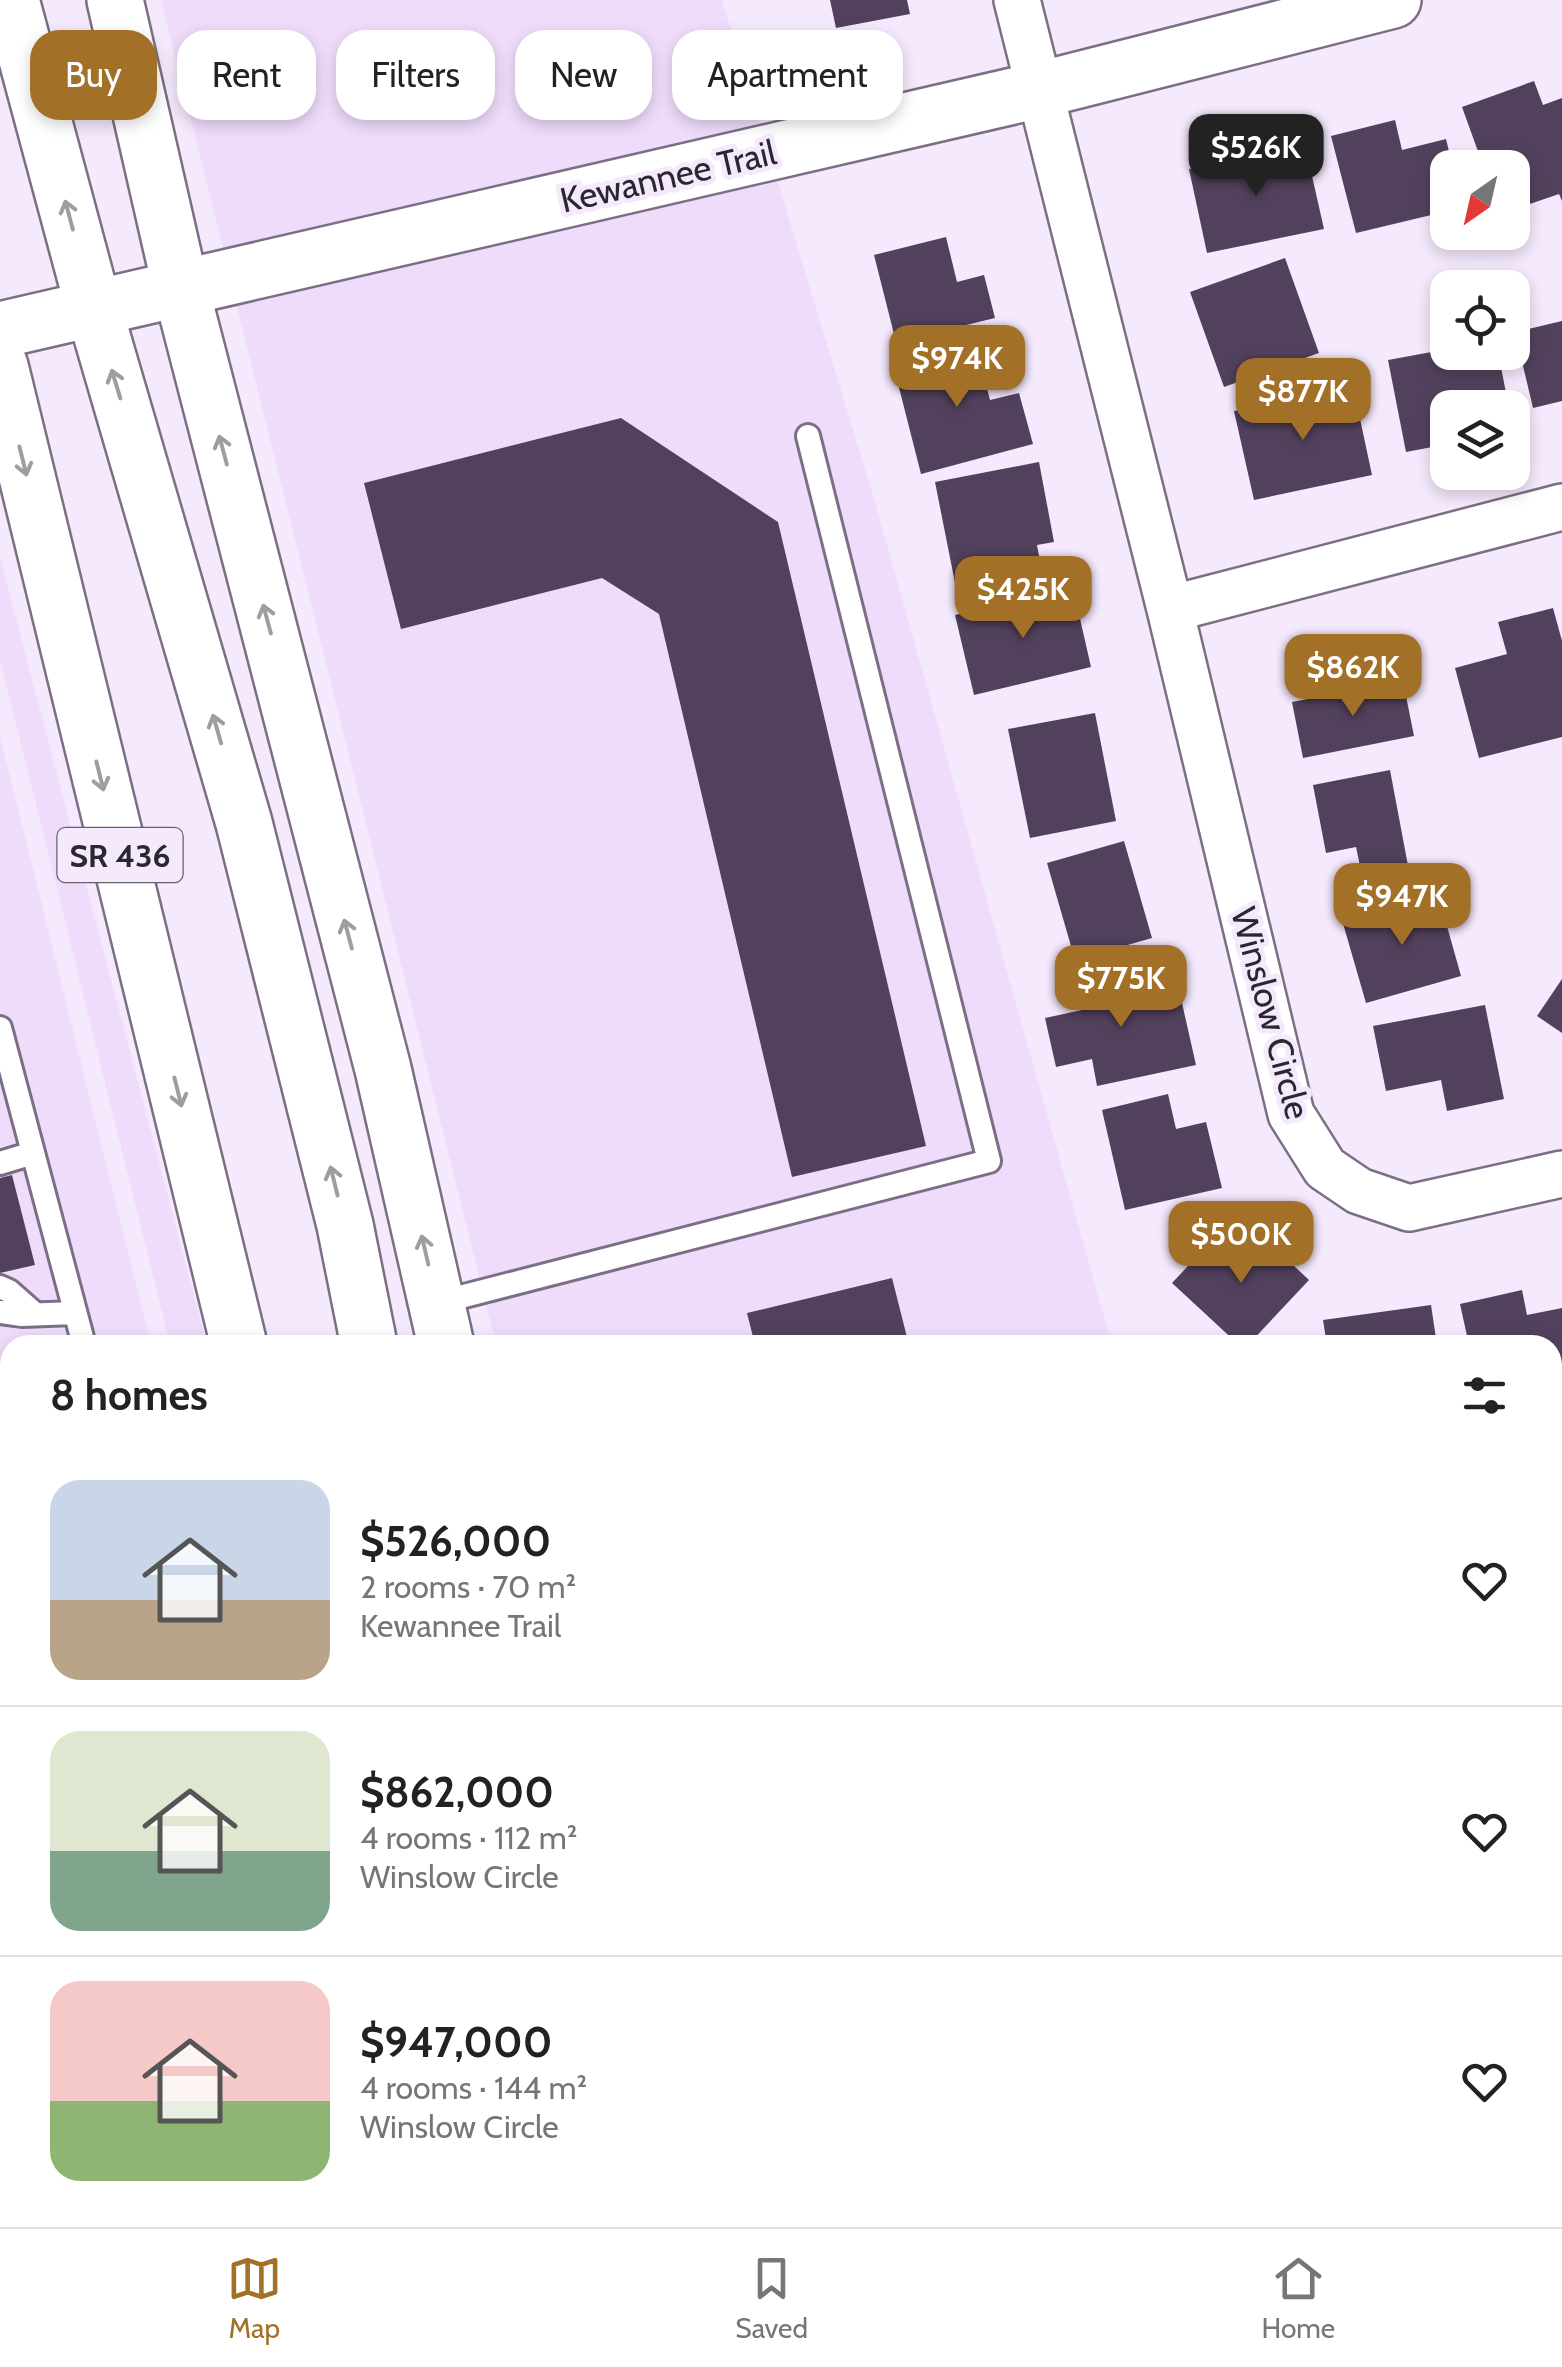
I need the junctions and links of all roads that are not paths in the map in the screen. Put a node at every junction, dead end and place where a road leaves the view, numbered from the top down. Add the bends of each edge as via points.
1 (11, 0) edge
2 (115, 0) edge
3 (1017, 0) edge
4 (1393, 0) edge
5 (1039, 90) junction
6 (181, 289) junction
7 (94, 309) junction
8 (0, 330) edge
9 (0, 366) edge
10 (808, 436) dead end
11 (1562, 507) edge
12 (1170, 608) junction
13 (0, 1028) edge
14 (24, 1118) junction
15 (0, 1124) edge
16 (33, 1154) junction
17 (0, 1162) edge
18 (1562, 1174) edge
19 (0, 1287) edge
20 (0, 1312) edge
21 (76, 1313) junction
22 (35, 1314) junction
23 (441, 1324) edge
24 (82, 1335) edge
25 (237, 1335) edge
26 (367, 1335) edge

7 -> 1 main road
2 - 6 main road
3 - 5 street, Winslow Circle
4 - 5 main road, Kewannee Trail
5 - 6 main road, Kewannee Trail
5 - 12 street, Winslow Circle
6 - 7 main road, Kewannee Trail
23 -> 6 main road via 383,1069
7 - 8 main road, Kewannee Trail
26 -> 7 main road via 244,823
9 -> 25 main road, SR 436
10 - 23 lane via 989,1160
11 - 12 street
12 - 18 street, Winslow Circle via 1291,1114 1325,1168 1359,1191 1409,1208
13 - 14 lane
14 - 15 lane
14 - 16 lane
16 - 17 lane
16 - 21 lane
19 - 22 lane
20 - 22 lane
21 - 22 lane
21 - 24 lane

